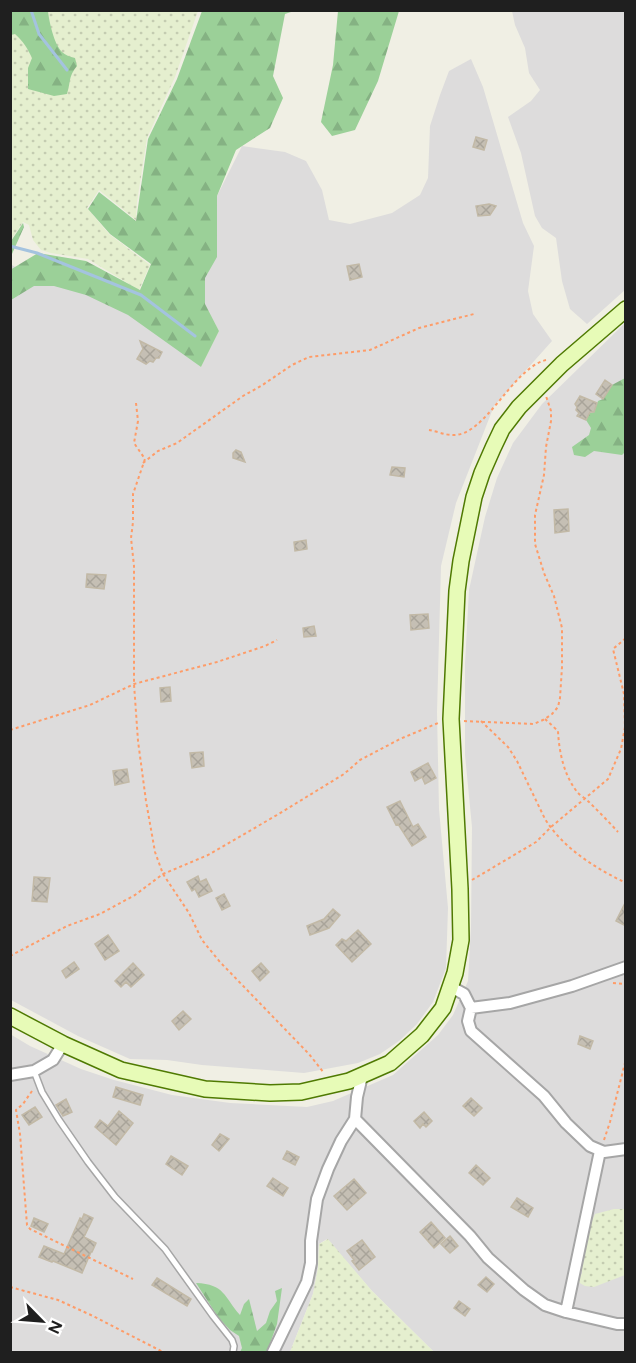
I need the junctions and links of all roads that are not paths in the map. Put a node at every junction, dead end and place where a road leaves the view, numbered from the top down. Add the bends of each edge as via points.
1 (626, 309) edge
2 (626, 968) edge
3 (451, 987) junction
4 (471, 1008) junction
5 (10, 1016) edge
6 (63, 1044) junction
7 (34, 1071) junction
8 (10, 1075) edge
9 (362, 1076) junction
10 (355, 1119) junction
11 (626, 1149) edge
12 (600, 1151) junction
13 (566, 1312) junction
14 (626, 1324) edge
15 (233, 1353) edge
16 (273, 1353) edge

1 - 3 main road via 519,407 502,429 474,497 457,591 451,719 461,940
2 - 4 street via 510,1003
3 - 4 street via 464,994
3 - 9 main road via 443,1008 422,1035 390,1063
4 - 12 street via 471,1030
5 - 6 main road
6 - 7 street via 53,1059
6 - 9 main road via 121,1070 205,1089 301,1092
7 - 8 street
7 - 15 lane via 42,1092 88,1162 165,1249 228,1334
9 - 10 street
10 - 13 street via 488,1258 545,1305
10 - 16 street via 341,1141 317,1199 307,1282
11 - 12 street
12 - 13 street
13 - 14 street

